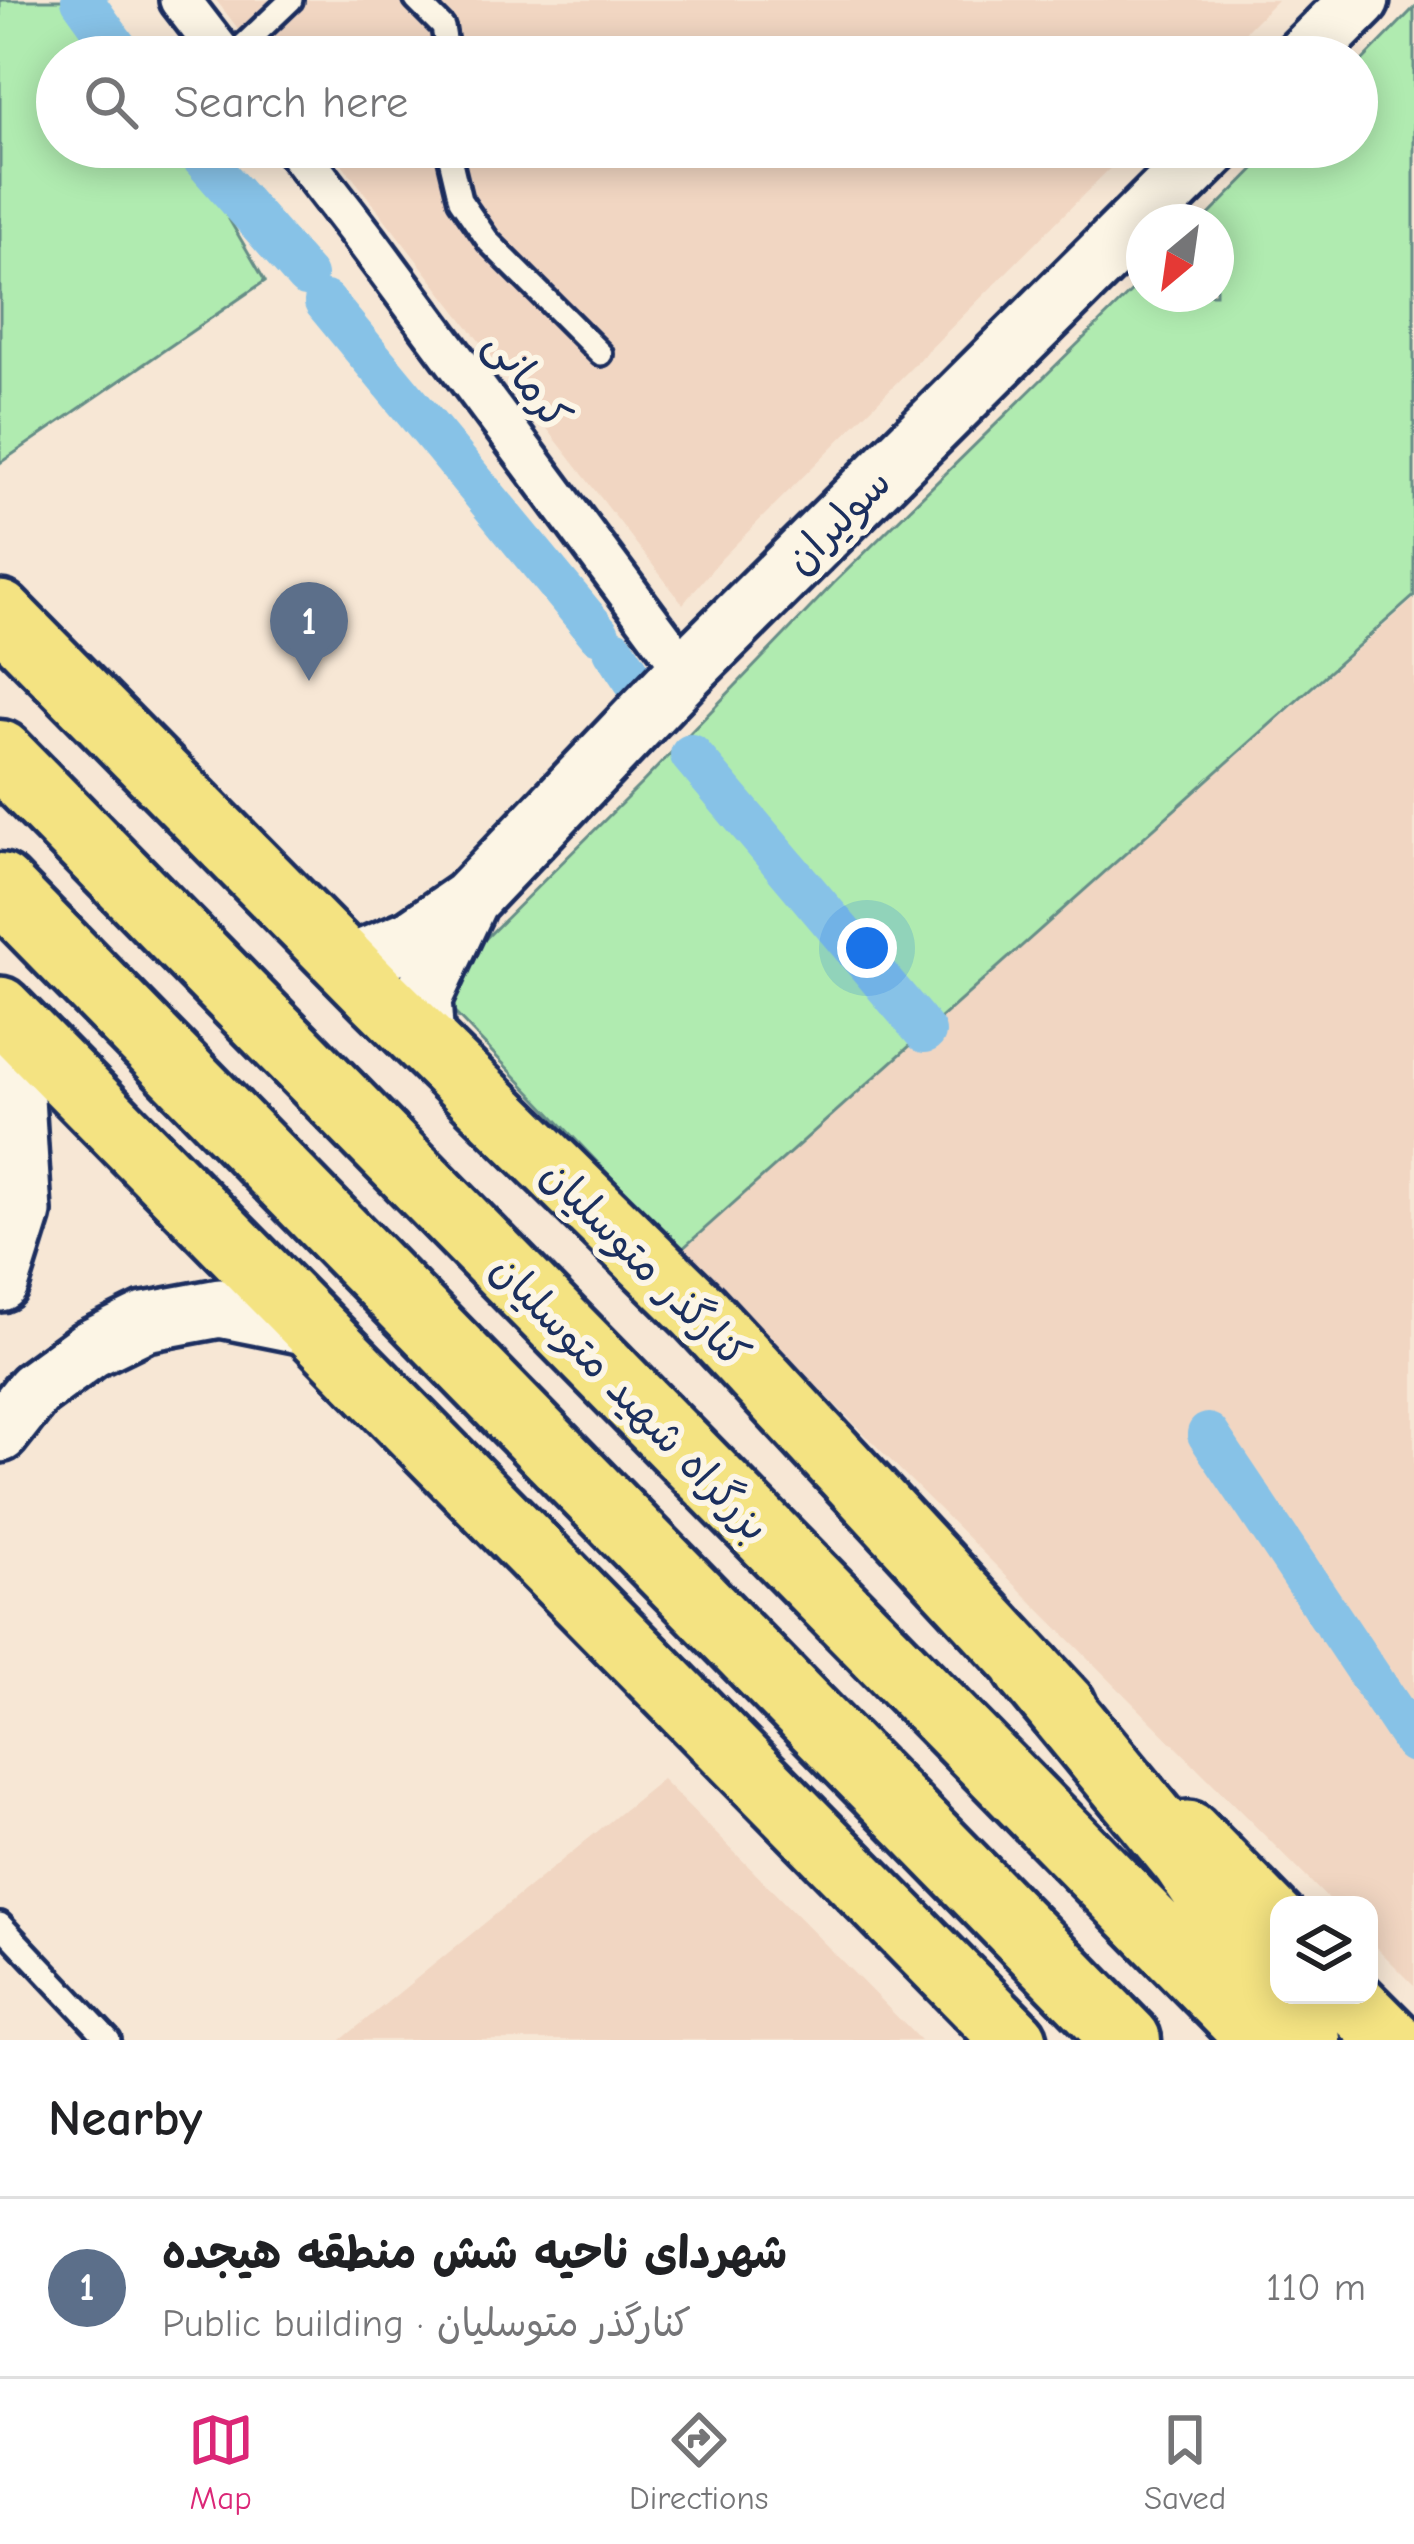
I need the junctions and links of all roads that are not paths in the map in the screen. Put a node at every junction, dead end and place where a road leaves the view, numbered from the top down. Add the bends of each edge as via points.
1 (179, 0) edge
2 (291, 0) edge
3 (416, 0) edge
4 (1360, 0) edge
5 (209, 36) edge
6 (251, 36) edge
7 (444, 36) edge
8 (1324, 36) edge
9 (310, 168) edge
10 (452, 168) edge
11 (1192, 168) edge
12 (602, 355) dead end
13 (0, 613) edge
14 (686, 671) junction
15 (0, 754) edge
16 (0, 886) edge
17 (468, 900) junction
18 (348, 965) junction
19 (0, 1009) edge
20 (425, 1042) junction
21 (0, 1064) edge
22 (0, 1282) edge
23 (310, 1326) junction
24 (0, 1433) edge
25 (1028, 1669) junction
26 (1270, 1917) edge
27 (0, 1924) edge
28 (1355, 2004) edge
29 (109, 2040) edge
30 (1015, 2040) edge
31 (1127, 2040) edge
32 (1262, 2040) edge
33 (1307, 2040) edge
34 (1391, 2040) edge

1 - 5 street
2 - 6 lane
3 - 7 lane
4 - 8 main road
9 - 14 street, کرمانی
10 - 12 lane via 460,200 489,242
11 - 14 main road, سولیران
13 - 18 main road, کنارگذر متوسلیان
14 - 17 main road, سولیران
15 - 32 highway, بزرگراه شهید متوسلیان
16 - 31 highway
17 - 18 main road via 413,938
17 - 20 main road via 422,999
18 - 20 main road, کنارگذر متوسلیان
19 - 23 main road
20 - 25 main road, کنارگذر متوسلیان via 699,1312
21 - 22 main road via 15,1099 22,1212
23 - 24 main road via 220,1308 145,1322 90,1348 34,1390
23 - 30 main road
25 - 26 main road, کنارگذر متوسلیان
25 - 33 highway via 1185,1860
27 - 29 lane
28 - 34 main road

